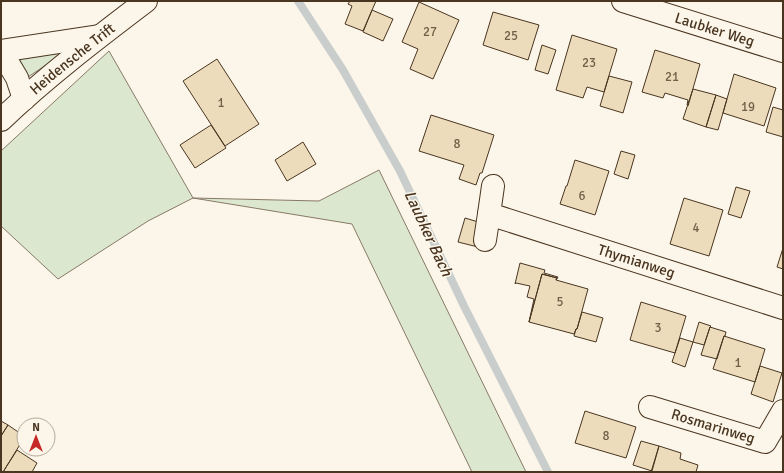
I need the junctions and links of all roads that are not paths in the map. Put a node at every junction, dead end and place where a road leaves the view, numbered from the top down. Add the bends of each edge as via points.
1 (146, 1) edge
2 (623, 1) edge
3 (100, 36) junction
4 (1, 51) edge
5 (783, 51) edge
6 (24, 99) junction
7 (1, 120) edge
8 (493, 186) dead end
9 (489, 214) junction
10 (485, 240) dead end
11 (783, 308) edge
12 (650, 407) dead end
13 (783, 410) edge

1 - 3 street, Heidensche Trift
2 - 5 street, Laubker Weg
3 - 4 street
3 - 6 street, Heidensche Trift
4 - 6 street via 17,78
6 - 7 street, Heidensche Trift
8 - 9 street
9 - 10 street
9 - 11 street, Thymianweg
12 - 13 street, Rosmarinweg via 764,442

